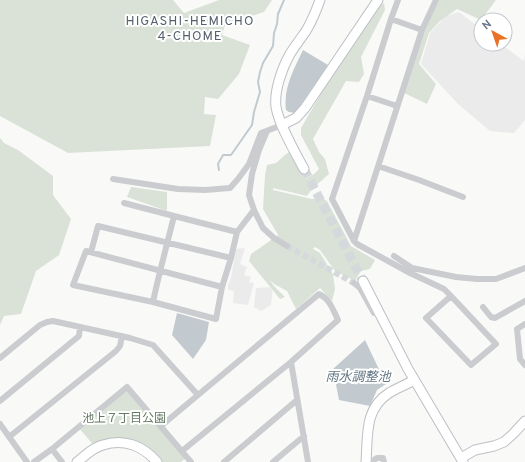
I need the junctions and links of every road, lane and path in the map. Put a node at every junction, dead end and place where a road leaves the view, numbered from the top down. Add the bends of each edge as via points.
1 (320, 0) edge
2 (378, 0) edge
3 (398, 0) edge
4 (436, 0) edge
5 (391, 19) junction
6 (422, 30) junction
7 (367, 96) junction
8 (397, 106) junction
9 (282, 125) junction
10 (267, 131) junction
11 (378, 166) junction
12 (304, 169) tunnel mouth
13 (113, 179) dead end
14 (463, 197) dead end
15 (124, 203) dead end
16 (254, 210) junction
17 (174, 216) junction
18 (237, 232) junction
19 (354, 241) junction
20 (168, 242) junction
21 (287, 246) tunnel mouth
22 (91, 252) junction
23 (394, 256) dead end
24 (231, 258) junction
25 (525, 268) edge
26 (160, 270) junction
27 (358, 282) tunnel mouth
28 (222, 287) junction
29 (451, 296) junction
30 (525, 301) edge
31 (152, 302) junction
32 (483, 307) dead end
33 (525, 324) edge
34 (80, 327) junction
35 (122, 336) junction
36 (0, 358) edge
37 (291, 362) junction
38 (525, 365) edge
39 (414, 380) junction
40 (198, 396) junction
41 (297, 400) junction
42 (0, 401) edge
43 (525, 420) edge
44 (0, 424) edge
45 (161, 426) junction
46 (304, 436) junction
47 (9, 437) junction
48 (52, 449) junction
49 (182, 451) junction
50 (462, 460) edge
51 (27, 462) edge
52 (34, 462) edge
53 (62, 462) edge
54 (77, 462) edge
55 (157, 462) edge
56 (191, 462) edge
57 (224, 462) edge
58 (273, 462) edge
59 (308, 462) edge
60 (366, 462) edge
61 (371, 462) edge
62 (384, 462) edge

1 - 9 street via 315,14 290,55 279,84 276,107
2 - 9 street via 305,108 296,118
3 - 5 street
4 - 6 street
5 - 6 street
5 - 7 street
6 - 8 street
7 - 8 street
7 - 19 street via 332,199
8 - 11 street
9 - 10 street
9 - 12 street
10 - 13 street via 261,133 249,164 230,188 178,189
10 - 16 street via 252,174 249,195
11 - 14 street
11 - 19 street
15 - 17 street
16 - 18 street
16 - 21 street via 263,228
17 - 18 street
17 - 20 street
18 - 24 street
19 - 29 street via 404,270 444,289
20 - 22 street via 98,226
20 - 24 street
20 - 26 street
22 - 26 street
22 - 31 street via 86,251 73,285
23 - 25 street via 412,268 456,277 496,279
24 - 28 street
26 - 28 street
26 - 31 street
27 - 39 street via 381,316
28 - 31 street via 216,319
29 - 29 street via 426,318 471,365 496,344
30 - 32 street via 495,318 490,317
33 - 38 street via 517,329 520,359
34 - 35 street
34 - 36 street via 47,322
34 - 42 street via 79,336
35 - 40 street via 153,345
35 - 47 street via 116,351
37 - 40 street via 338,320 324,296 319,294
37 - 41 street
37 - 49 street
39 - 50 street
39 - 60 street via 388,394 372,412 368,424
40 - 45 street
41 - 46 street
41 - 57 street
43 - 50 street via 504,442 475,450
44 - 47 street
45 - 48 street via 127,387
45 - 49 street
46 - 58 street
46 - 59 street
47 - 51 street
48 - 52 street
48 - 53 street
49 - 56 street
54 - 55 street via 92,450 115,442 140,447
61 - 62 street via 377,458 384,458

